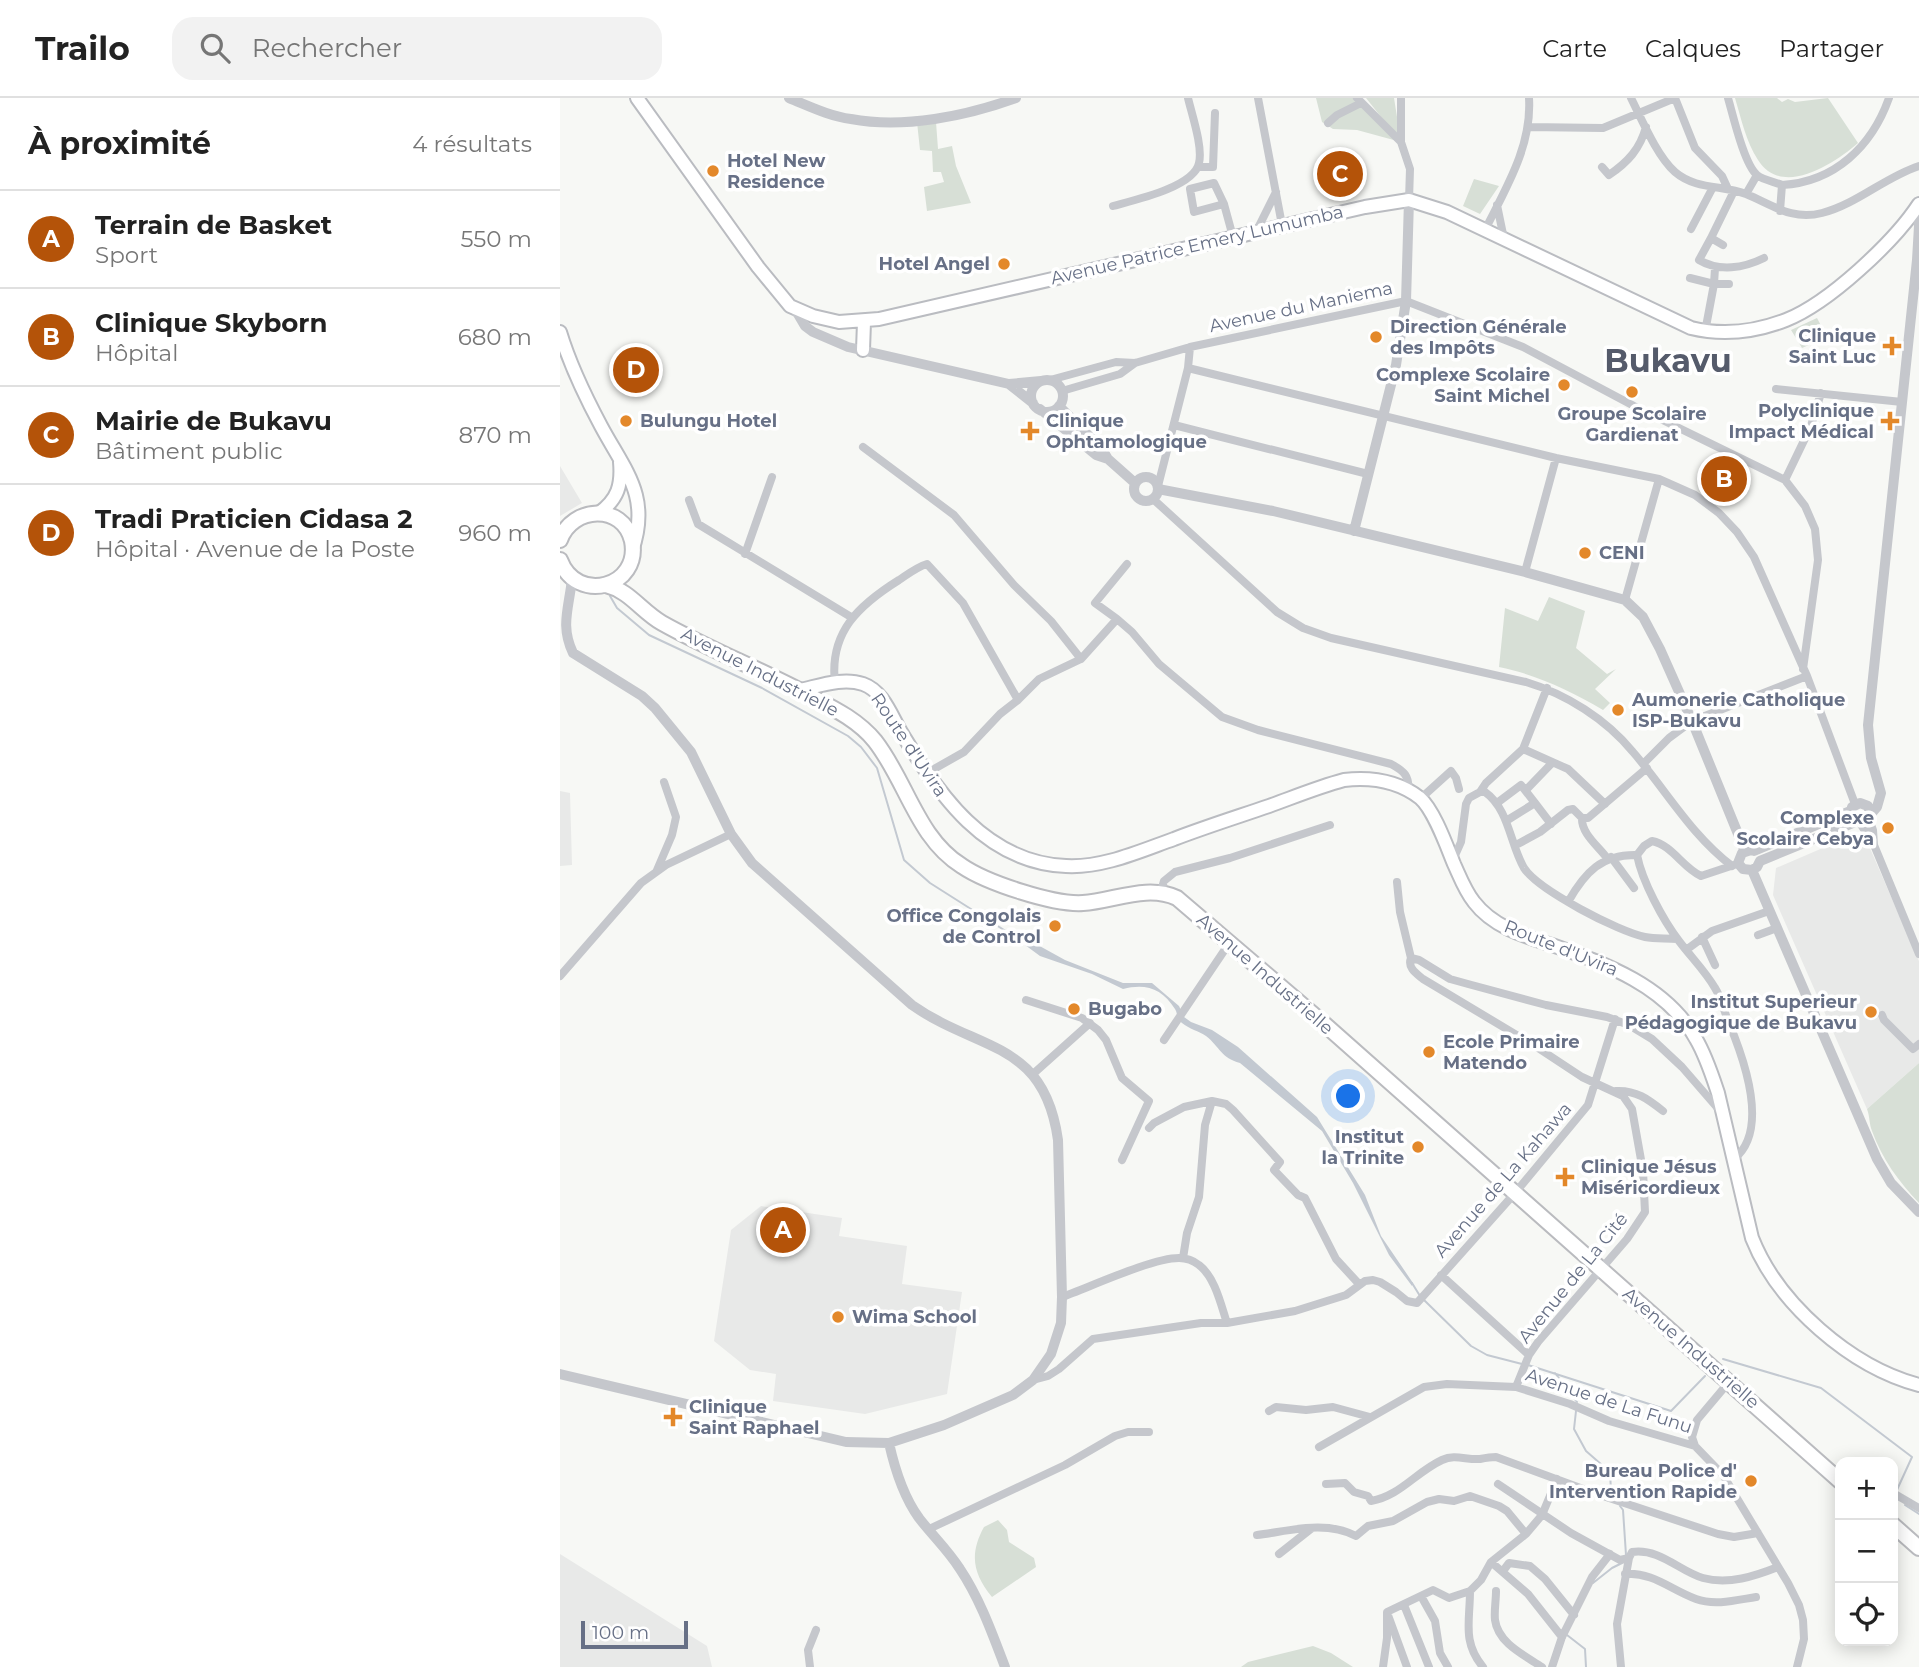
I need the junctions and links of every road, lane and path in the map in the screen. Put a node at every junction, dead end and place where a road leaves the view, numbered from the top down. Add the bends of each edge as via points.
1 (637, 98) edge
2 (789, 98) edge
3 (1016, 98) edge
4 (1188, 98) edge
5 (1258, 98) edge
6 (1401, 98) edge
7 (1528, 98) edge
8 (1631, 98) edge
9 (1675, 98) edge
10 (1728, 98) edge
11 (1889, 98) edge
12 (1359, 100) edge
13 (1216, 113) dead end
14 (1638, 113) junction
15 (1328, 123) dead end
16 (1528, 127) junction
17 (1646, 127) junction
18 (1401, 142) junction
19 (1919, 166) edge
20 (1198, 167) junction
21 (1602, 167) dead end
22 (1757, 175) junction
23 (1782, 185) junction
24 (1712, 189) junction
25 (1731, 190) junction
26 (1276, 192) junction
27 (1746, 194) junction
28 (1409, 200) junction
29 (1224, 204) junction
30 (1497, 205) junction
31 (1113, 206) dead end
32 (1918, 206) edge
33 (1780, 211) junction
34 (1282, 225) junction
35 (1691, 229) dead end
36 (1485, 230) junction
37 (1255, 232) junction
38 (1233, 237) junction
39 (1711, 238) junction
40 (1504, 239) junction
41 (1723, 245) dead end
42 (1764, 258) dead end
43 (1715, 268) junction
44 (1690, 278) dead end
45 (1714, 284) junction
46 (1730, 284) dead end
47 (1406, 301) junction
48 (795, 309) junction
49 (864, 321) junction
50 (560, 332) edge
51 (1705, 332) junction
52 (1190, 347) junction
53 (863, 350) junction
54 (1135, 362) junction
55 (1188, 368) junction
56 (1046, 381) junction
57 (1009, 384) junction
58 (1776, 390) dead end
59 (1062, 391) junction
60 (1821, 393) junction
61 (1902, 402) junction
62 (1059, 406) junction
63 (1037, 407) junction
64 (1384, 415) junction
65 (1174, 425) junction
66 (863, 447) dead end
67 (620, 458) junction
68 (1556, 458) junction
69 (1108, 459) junction
70 (1368, 474) junction
71 (772, 477) dead end
72 (1659, 479) junction
73 (1784, 480) junction
74 (1135, 483) junction
75 (1158, 487) junction
76 (1153, 499) junction
77 (689, 500) dead end
78 (600, 513) junction
79 (1354, 531) junction
80 (562, 533) edge
81 (632, 551) junction
82 (745, 554) junction
83 (1127, 564) dead end
84 (565, 569) edge
85 (626, 571) junction
86 (1525, 572) junction
87 (600, 586) junction
88 (1625, 600) junction
89 (569, 604) junction
90 (642, 606) junction
91 (851, 617) junction
92 (1117, 620) junction
93 (1082, 659) junction
94 (1805, 673) junction
95 (835, 683) junction
96 (1547, 688) junction
97 (800, 690) junction
98 (1018, 701) junction
99 (1692, 721) junction
100 (1523, 749) junction
101 (1552, 763) junction
102 (1645, 766) junction
103 (926, 773) junction
104 (664, 782) dead end
105 (1880, 787) junction
106 (1459, 789) dead end
107 (1526, 790) junction
108 (1408, 792) junction
109 (1480, 792) junction
110 (1420, 799) junction
111 (1497, 803) junction
112 (1535, 803) junction
113 (1605, 804) junction
114 (1856, 806) junction
115 (1582, 818) junction
116 (1864, 820) junction
117 (1506, 821) junction
118 (1550, 824) junction
119 (1330, 825) dead end
120 (731, 834) junction
121 (1516, 845) junction
122 (1749, 851) junction
123 (1637, 855) junction
124 (1609, 857) junction
125 (1452, 860) junction
126 (1760, 861) junction
127 (1735, 864) junction
128 (657, 870) junction
129 (1752, 870) junction
130 (1397, 882) dead end
131 (1634, 888) dead end
132 (1161, 891) junction
133 (1568, 902) junction
134 (1769, 911) junction
135 (1777, 928) junction
136 (1758, 935) dead end
137 (1702, 937) junction
138 (1677, 939) junction
139 (1230, 942) junction
140 (1686, 950) junction
141 (1919, 954) edge
142 (1411, 958) junction
143 (1715, 965) dead end
144 (560, 976) edge
145 (1026, 1000) dead end
146 (1882, 1015) dead end
147 (1615, 1019) junction
148 (1090, 1023) junction
149 (1164, 1040) dead end
150 (1919, 1044) edge
151 (1033, 1074) junction
152 (1596, 1084) junction
153 (1613, 1091) junction
154 (1212, 1101) junction
155 (1663, 1111) dead end
156 (1723, 1114) junction
157 (1149, 1128) dead end
158 (1734, 1159) junction
159 (1122, 1160) dead end
160 (1516, 1193) junction
161 (1919, 1212) edge
162 (1183, 1258) junction
163 (1601, 1269) junction
164 (1441, 1276) junction
165 (1359, 1284) junction
166 (1062, 1297) junction
167 (1227, 1323) junction
168 (1526, 1362) junction
169 (560, 1374) edge
170 (1034, 1380) junction
171 (1729, 1382) junction
172 (1919, 1385) edge
173 (1517, 1387) junction
174 (1269, 1410) dead end
175 (1370, 1417) junction
176 (1149, 1432) dead end
177 (889, 1443) junction
178 (1695, 1446) junction
179 (1319, 1447) dead end
180 (1835, 1476) edge
181 (1557, 1479) junction
182 (1326, 1484) dead end
183 (1498, 1484) dead end
184 (1898, 1496) edge
185 (1916, 1507) edge
186 (1542, 1514) junction
187 (1314, 1526) junction
188 (929, 1529) junction
189 (1898, 1529) edge
190 (1758, 1533) junction
191 (1526, 1534) junction
192 (1257, 1535) dead end
193 (1919, 1548) edge
194 (1279, 1554) dead end
195 (1610, 1555) junction
196 (1625, 1559) junction
197 (1491, 1562) junction
198 (1778, 1566) junction
199 (1503, 1571) junction
200 (1625, 1574) junction
201 (1470, 1591) junction
202 (1496, 1591) dead end
203 (1421, 1596) junction
204 (1756, 1597) dead end
205 (1404, 1605) junction
206 (1387, 1612) junction
207 (1574, 1615) junction
208 (816, 1630) dead end
209 (1562, 1637) junction
210 (1001, 1666) edge
211 (810, 1667) edge
212 (1383, 1667) edge
213 (1407, 1667) edge
214 (1429, 1667) edge
215 (1447, 1667) edge
216 (1483, 1667) edge
217 (1542, 1667) edge
218 (1552, 1667) edge
219 (1621, 1667) edge
220 (1797, 1667) edge

1 - 48 main road, Avenue Patrice Emery Lumumba via 758,268
2 - 3 street via 842,118 899,123
4 - 20 street
5 - 26 street
6 - 18 street
7 - 16 street
8 - 14 street
9 - 14 street
9 - 25 street via 1695,148
10 - 22 street via 1740,140
11 - 23 street via 1875,131 1855,154 1810,181
12 - 15 street
12 - 18 street
13 - 20 street via 1213,167
14 - 16 street via 1603,128
14 - 17 street
16 - 30 street via 1514,172
17 - 21 street via 1635,153 1609,175
17 - 24 street via 1674,171
18 - 28 street via 1410,169
19 - 33 street via 1825,213 1807,217
20 - 31 street via 1180,184
22 - 23 street
22 - 27 street
23 - 33 street
24 - 25 street
24 - 35 street
25 - 27 street
25 - 39 street
26 - 34 street
26 - 37 street
27 - 33 street
28 - 34 main road, Avenue Patrice Emery Lumumba
28 - 36 main road, Avenue Patrice Emery Lumumba
28 - 47 street
29 - 29 street via 1196,213 1189,189 1214,183
29 - 38 street
30 - 36 street
30 - 40 street
32 - 51 main road, Avenue Patrice Emery Lumumba via 1853,275 1807,309 1741,332
32 - 61 street
34 - 37 main road, Avenue Patrice Emery Lumumba
36 - 40 main road, Avenue Patrice Emery Lumumba
37 - 38 main road, Avenue Patrice Emery Lumumba
38 - 49 main road, Avenue Patrice Emery Lumumba
39 - 41 street
39 - 43 street via 1699,260
40 - 51 main road, Avenue Patrice Emery Lumumba via 1676,323
42 - 43 street
43 - 45 street
44 - 45 street
45 - 46 street
45 - 51 street
47 - 52 street, Avenue du Maniema
47 - 64 street
47 - 73 street, Avenue du Maniema via 1523,347
48 - 49 main road, Avenue Patrice Emery Lumumba via 839,322
48 - 53 street via 813,332
49 - 53 main road
50 - 67 main road via 574,372
52 - 54 street, Avenue du Maniema
52 - 55 street
53 - 57 street
54 - 56 street, Avenue du Maniema via 1116,362
54 - 59 street via 1120,374
55 - 64 street
55 - 65 street
56 - 57 street
56 - 59 street via 1057,383
56 - 63 street via 1033,389
57 - 63 street
58 - 60 street
59 - 62 street
60 - 61 street
60 - 73 street via 1811,426
61 - 105 street via 1868,725
62 - 63 street via 1049,411
62 - 69 street
63 - 69 street via 1096,455
64 - 68 street
64 - 70 street
65 - 70 street
65 - 75 street
66 - 93 street via 954,515
67 - 78 main road via 620,488
67 - 81 main road via 638,495 639,528
68 - 72 street
68 - 86 street
69 - 74 street
70 - 79 street
71 - 82 street
72 - 88 street
72 - 94 street via 1695,495 1737,532 1754,557
73 - 94 street, Avenue du Maniema via 1805,506 1815,529 1818,560
74 - 75 street via 1146,477
74 - 76 street via 1138,499
75 - 76 street
75 - 79 street
76 - 96 street via 1267,604 1303,628
77 - 82 street via 698,524
78 - 80 highway via 577,518
78 - 81 highway via 624,526
79 - 86 street
81 - 85 highway
82 - 91 street
83 - 92 street via 1095,603
84 - 87 highway, Avenue Industrielle via 580,583
84 - 89 street
85 - 87 highway
85 - 90 highway, Avenue Industrielle via 629,587
86 - 88 street
87 - 89 street via 586,590
87 - 90 highway, Avenue Industrielle via 626,593
88 - 99 street via 1643,617
89 - 120 street via 563,626 573,653 642,696 673,727 691,751
90 - 97 highway, Avenue Industrielle via 664,624
91 - 95 street via 835,658
91 - 98 street via 881,590 924,564 930,565 963,603
92 - 93 street
92 - 108 street via 1159,664 1222,717 1391,764 1404,772
93 - 98 street via 1039,679
94 - 99 street
94 - 114 street
95 - 97 main road, Route d'Uvira
95 - 103 main road, Route d'Uvira via 854,682 876,691
96 - 100 street
96 - 102 street via 1591,714
97 - 132 highway, Avenue Industrielle via 851,719 874,740 932,841 963,867 1066,903
98 - 103 street via 1000,713 964,752
99 - 102 street via 1669,738
99 - 122 street
100 - 101 street
100 - 109 street
101 - 107 street
101 - 113 street via 1573,773
102 - 113 street
102 - 127 street via 1689,825 1712,850
103 - 108 main road, Route d'Uvira via 942,796 982,834 1017,856 1066,866 1095,864 1137,852 1344,779 1387,781
104 - 128 street via 676,817
105 - 114 street
105 - 116 street via 1880,799
106 - 110 street via 1450,771
107 - 111 street via 1521,785
107 - 112 street
108 - 110 main road, Route d'Uvira
109 - 111 street
109 - 125 street via 1466,804 1461,842
110 - 125 main road, Route d'Uvira
111 - 117 street
112 - 117 street
112 - 118 street
113 - 115 street
114 - 116 street via 1870,811
114 - 116 street via 1850,816
114 - 122 street
115 - 118 street via 1573,809
115 - 124 street via 1585,831
116 - 126 street
116 - 141 street
117 - 121 street
118 - 121 street
119 - 132 street via 1182,869 1164,881
120 - 128 street
120 - 151 street via 768,880 912,1005 1001,1049
121 - 133 street via 1532,877
122 - 126 street
122 - 127 street
123 - 124 street
123 - 127 street via 1652,841 1701,876
123 - 138 street
124 - 131 street
124 - 133 street via 1594,867
125 - 156 main road, Route d'Uvira via 1472,901 1503,926 1616,969 1673,1008 1704,1054
126 - 129 street
127 - 129 street
128 - 144 street via 630,894
129 - 134 street
130 - 142 street
132 - 139 highway, Avenue Industrielle via 1177,898
133 - 138 street via 1636,934
134 - 135 street
134 - 137 street
135 - 136 street
135 - 161 street via 1877,1159 1891,1183
137 - 140 street
137 - 143 street
138 - 140 street
139 - 149 street
139 - 160 highway, Avenue Industrielle
140 - 158 street via 1716,989 1741,1054 1753,1123 1747,1145
142 - 147 street via 1450,979
142 - 152 street, Avenue de La Cité via 1413,971 1423,979
145 - 148 street
146 - 150 street via 1913,1049
147 - 152 street, Avenue de La Kahawa
147 - 156 street via 1652,1038
148 - 151 street
148 - 159 street via 1106,1040 1122,1078 1149,1101
151 - 166 street via 1049,1100 1058,1140
152 - 153 street, Avenue de La Cité
152 - 160 street, Avenue de La Kahawa via 1588,1105
153 - 155 street via 1631,1091
153 - 163 street, Avenue de La Cité via 1629,1101 1632,1109 1647,1203 1636,1229
154 - 157 street via 1184,1107
154 - 162 street via 1205,1125 1199,1197
154 - 165 street via 1233,1110 1280,1162 1274,1170 1306,1198 1336,1259
156 - 158 main road, Route d'Uvira
158 - 172 main road, Route d'Uvira via 1758,1253 1789,1301 1814,1326 1871,1366
160 - 163 highway, Avenue Industrielle
160 - 164 street, Avenue de La Kahawa
162 - 166 street
162 - 167 street via 1201,1266 1208,1276
163 - 168 street, Avenue de La Cité
163 - 171 highway, Avenue Industrielle
164 - 165 street, Avenue de La Kahawa via 1417,1303 1373,1280
164 - 168 street
165 - 167 street via 1338,1298 1295,1311
166 - 170 street via 1057,1342
167 - 170 street via 1093,1339 1059,1370
168 - 173 street, Avenue de La Cité
169 - 177 street via 846,1442
170 - 177 street via 979,1412
171 - 178 street via 1697,1420 1692,1437
171 - 180 highway, Avenue Industrielle
173 - 175 street, Avenue de La Funu via 1424,1387
173 - 178 street, Avenue de La Funu
174 - 175 street via 1333,1407
175 - 179 street, Avenue de La Funu
176 - 188 street via 1115,1436 1065,1465
177 - 188 street via 907,1497
178 - 190 street via 1723,1475
181 - 182 street via 1496,1457 1456,1456 1439,1461 1384,1499 1371,1501 1345,1483
181 - 186 street
181 - 190 street via 1718,1534
183 - 186 street
184 - 185 street
186 - 191 street
186 - 195 street
187 - 191 street via 1356,1536 1368,1526 1393,1521 1427,1502 1470,1496 1507,1511
187 - 192 street
187 - 194 street
188 - 210 street via 966,1579 990,1626
189 - 193 highway
190 - 198 street
191 - 197 street
195 - 196 street
195 - 207 street via 1592,1577
196 - 198 street via 1632,1552 1652,1553 1712,1579 1755,1577
196 - 200 street
197 - 199 street
197 - 201 street
198 - 220 street via 1803,1620 1803,1650
199 - 207 street via 1510,1563 1530,1566
199 - 209 street
200 - 204 street via 1661,1580 1696,1600 1712,1603
200 - 219 street via 1617,1624
201 - 203 street via 1449,1598 1433,1590
201 - 216 street via 1469,1641
202 - 217 street via 1499,1633
203 - 205 street
203 - 215 street via 1435,1621
205 - 206 street
205 - 214 street
206 - 212 street
206 - 213 street
207 - 209 street
208 - 211 street via 808,1650
209 - 218 street

